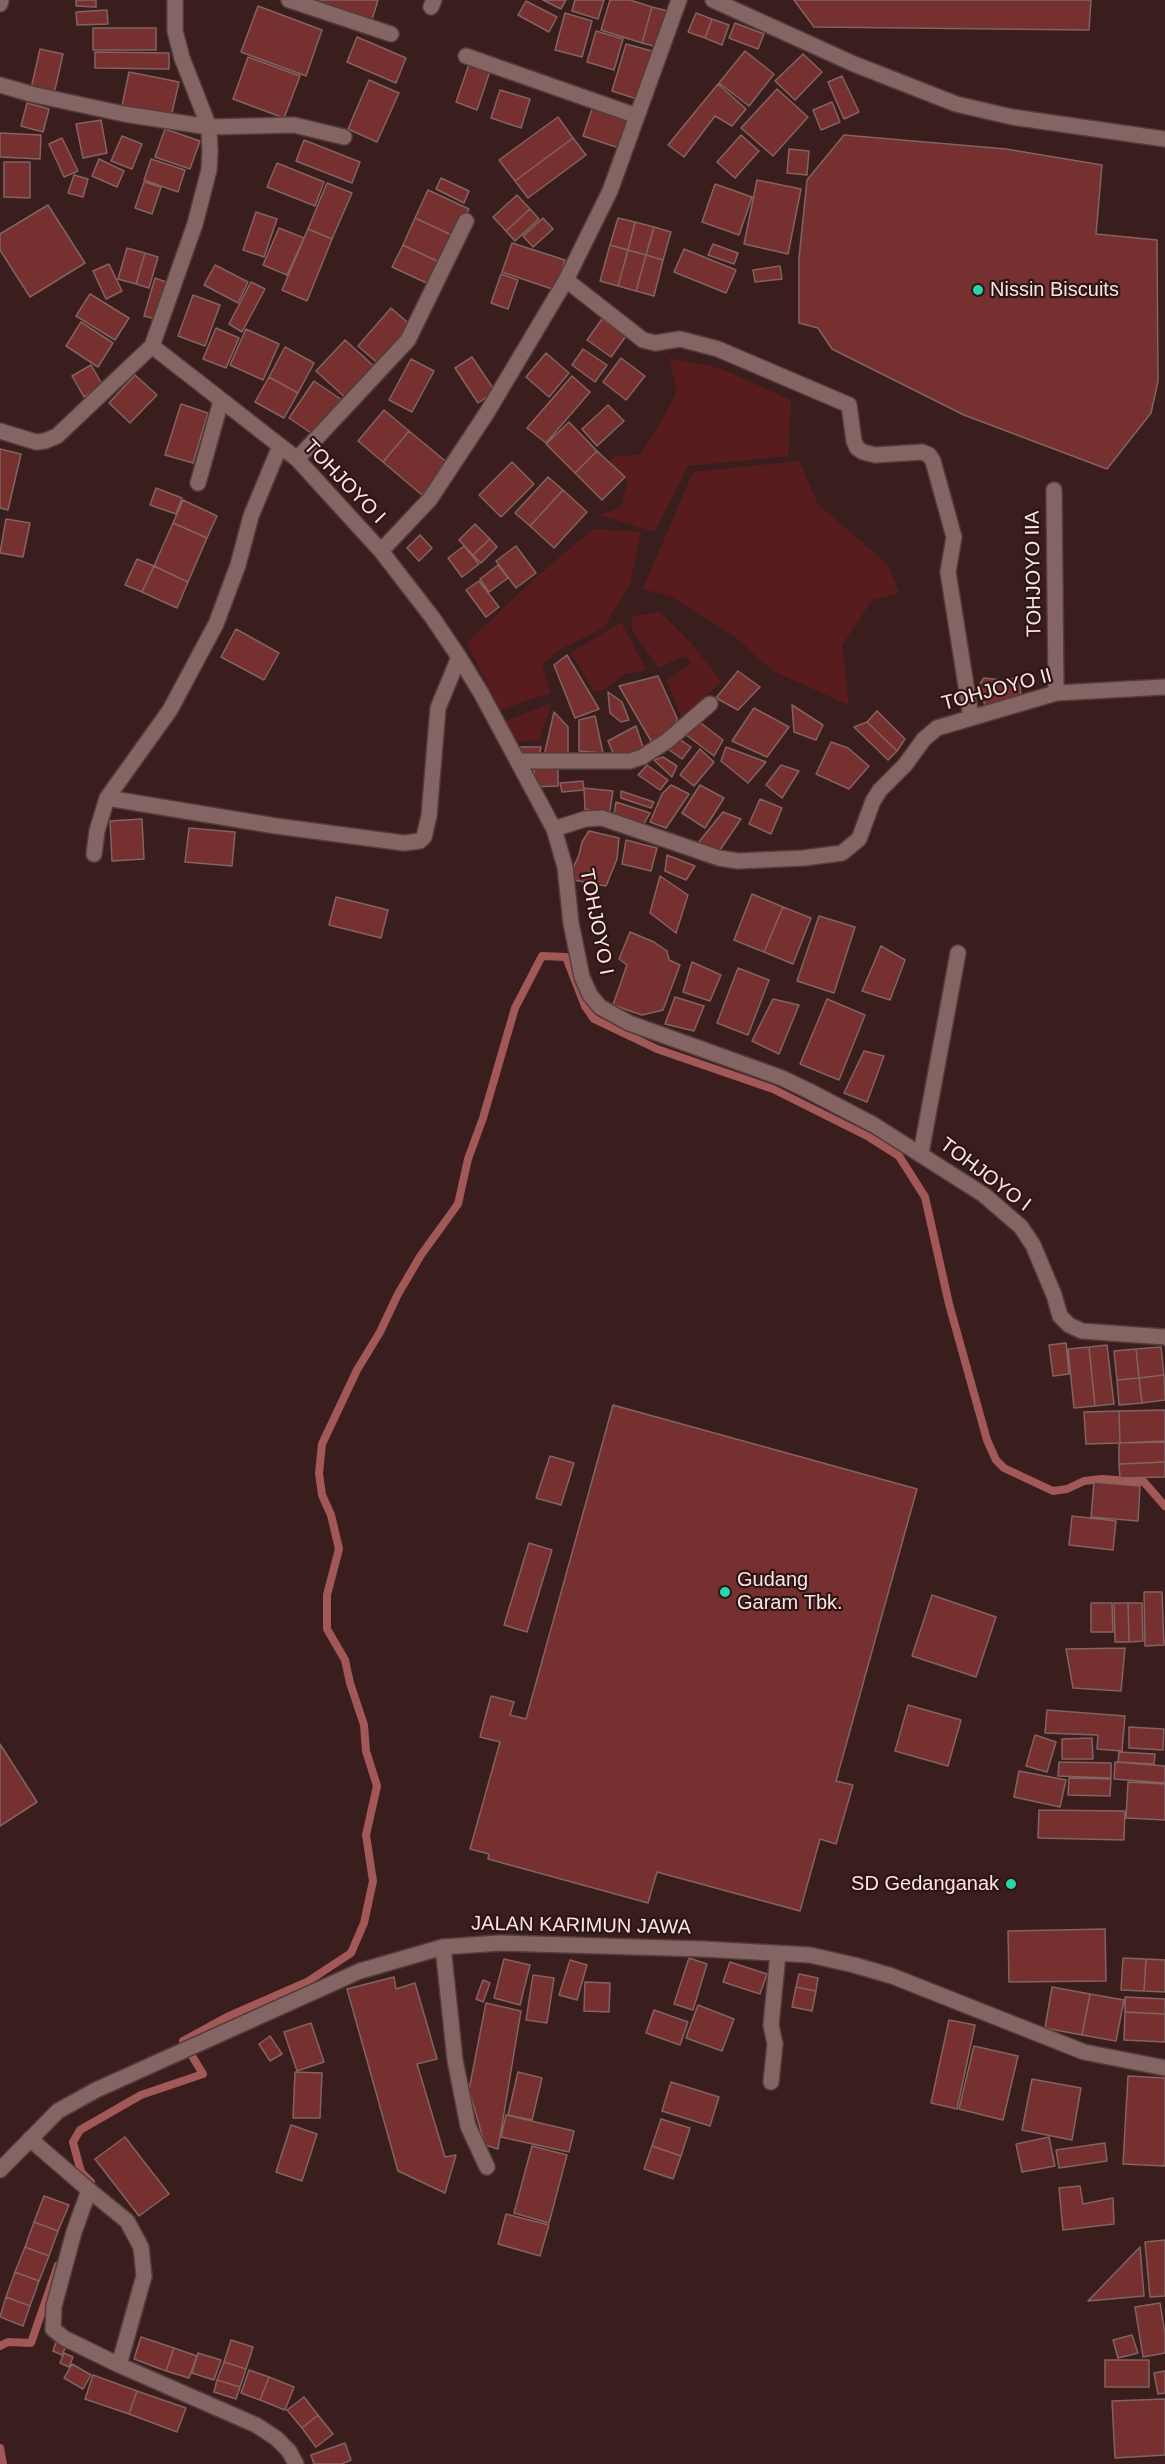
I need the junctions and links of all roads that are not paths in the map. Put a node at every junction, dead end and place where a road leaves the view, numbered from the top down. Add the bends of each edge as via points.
1 (175, 0) edge
2 (289, 0) edge
3 (679, 0) edge
4 (712, 0) edge
5 (391, 34) dead end
6 (466, 56) dead end
7 (0, 85) edge
8 (637, 117) junction
9 (209, 127) junction
10 (344, 137) dead end
11 (1165, 139) edge
12 (466, 221) dead end
13 (566, 280) junction
14 (152, 346) junction
15 (221, 401) junction
16 (0, 431) edge
17 (280, 446) junction
18 (297, 459) junction
19 (198, 483) dead end
20 (1054, 490) dead end
21 (381, 551) junction
22 (459, 657) junction
23 (1165, 687) edge
24 (1056, 693) junction
25 (710, 704) dead end
26 (971, 717) junction
27 (518, 761) junction
28 (107, 798) junction
29 (554, 829) junction
30 (94, 854) dead end
31 (958, 953) dead end
32 (921, 1154) junction
33 (1165, 1337) edge
34 (443, 1947) junction
35 (778, 1954) junction
36 (1165, 2068) edge
37 (771, 2082) dead end
38 (30, 2139) junction
39 (487, 2167) dead end
40 (0, 2170) edge
41 (89, 2190) junction
42 (119, 2365) junction
43 (297, 2464) edge

1 - 9 street via 175,32
2 - 5 street
3 - 8 street
4 - 11 street via 854,64 956,104 1012,117
6 - 8 street
7 - 9 street via 124,114
8 - 13 street via 610,191
9 - 10 street via 294,125
9 - 14 street via 204,190
12 - 18 street via 408,340
13 - 21 street via 430,499
13 - 26 street via 643,340 655,343 680,339 718,349 849,405 857,448 874,455 922,452 933,461 954,537 948,572
14 - 15 street, TOHJOYO I
14 - 16 street via 57,436 36,442
15 - 17 street, TOHJOYO I
15 - 19 street
17 - 18 street, TOHJOYO I
17 - 28 street via 251,516 216,624 170,710
18 - 21 street, TOHJOYO I
20 - 24 street, TOHJOYO IIA
21 - 22 street, TOHJOYO I
22 - 27 street, TOHJOYO I
22 - 28 street via 438,708 429,816 420,841 404,843 276,826
23 - 24 street, TOHJOYO II
24 - 26 street, TOHJOYO II
25 - 27 street via 667,741 630,761
26 - 29 street, TOHJOYO II via 937,728 924,739 880,790 859,839 842,853 738,861 602,818
27 - 29 street, TOHJOYO I
28 - 30 street
29 - 32 street, TOHJOYO I via 565,867 582,977 600,1006 629,1023 782,1078
31 - 32 street
32 - 33 street, TOHJOYO I via 984,1196 1021,1227 1034,1245 1060,1316 1069,1325 1082,1331
34 - 35 street, JALAN KARIMUN JAWA via 500,1943 704,1948
34 - 38 street, JALAN KARIMUN JAWA via 360,1971 125,2076 58,2111
34 - 39 street via 455,2060 468,2126
35 - 36 street, JALAN KARIMUN JAWA via 810,1955 854,1965 1084,2052
35 - 37 street via 771,2025 775,2044
38 - 40 street, JALAN KARIMUN JAWA
38 - 41 street
41 - 42 street via 128,2221 141,2247 144,2276
41 - 42 street via 54,2306 53,2329
42 - 43 street via 256,2425 276,2438

